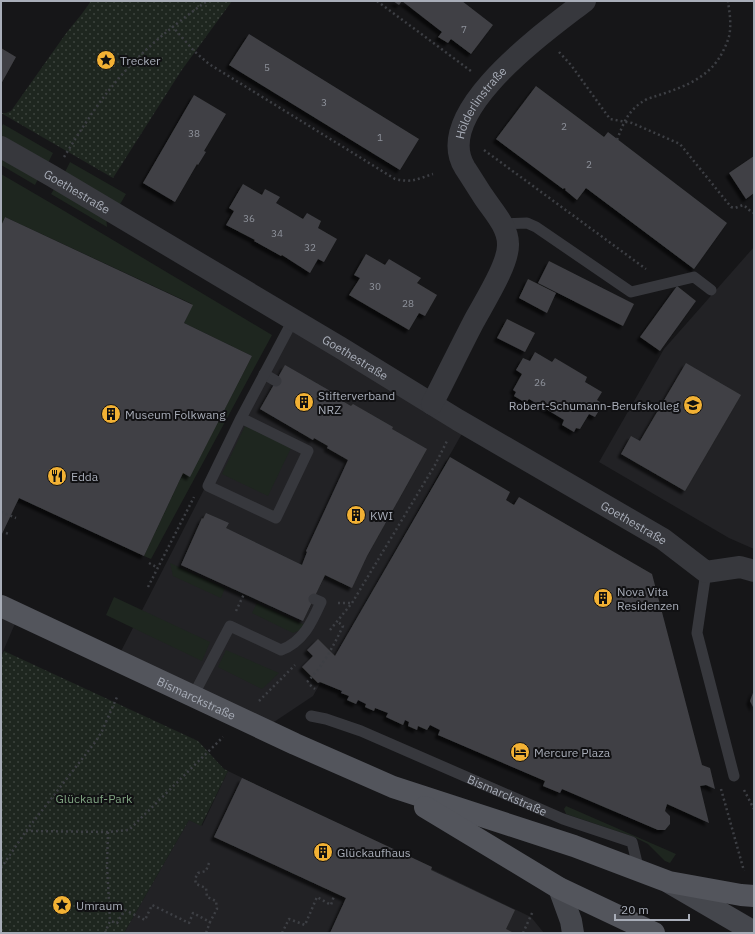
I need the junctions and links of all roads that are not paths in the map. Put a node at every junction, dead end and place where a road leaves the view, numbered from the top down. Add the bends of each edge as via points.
1 (585, 1) edge
2 (1, 147) edge
3 (502, 224) junction
4 (711, 290) dead end
5 (293, 320) junction
6 (264, 374) junction
7 (276, 381) dead end
8 (432, 404) junction
9 (241, 418) junction
10 (754, 571) edge
11 (706, 572) junction
12 (314, 599) dead end
13 (1, 606) edge
14 (193, 696) junction
15 (311, 716) dead end
16 (734, 776) road end
17 (393, 787) junction
18 (638, 871) junction
19 (669, 882) junction
20 (559, 888) junction
21 (754, 896) edge
22 (754, 932) edge
23 (573, 933) edge
24 (654, 933) edge

1 - 3 street, Hölderlinstraße via 510,62 482,91 468,114 460,136 461,162
2 - 5 street, Goethestraße
3 - 4 lane via 527,223 536,227 632,292 694,277
3 - 8 street, Hölderlinstraße via 508,244 503,265
5 - 6 lane
5 - 8 street, Goethestraße
6 - 7 lane
6 - 9 lane
8 - 11 street, Goethestraße via 663,539
9 - 9 lane via 308,451 276,518 208,486
10 - 11 street via 740,567
11 - 16 lane via 697,633
12 - 14 lane via 321,602 310,626 296,642 281,650 230,626
13 - 14 main road, Bismarckstraße
14 - 17 main road, Bismarckstraße
15 - 18 lane, Bismarckstraße via 361,731 563,819 632,842
17 - 18 main road, Bismarckstraße via 574,846
17 - 20 main road, Bismarckstraße
18 - 19 main road, Bismarckstraße
19 - 21 main road
19 - 22 main road, Bismarckstraße
20 - 23 main road
20 - 24 main road, Bismarckstraße

